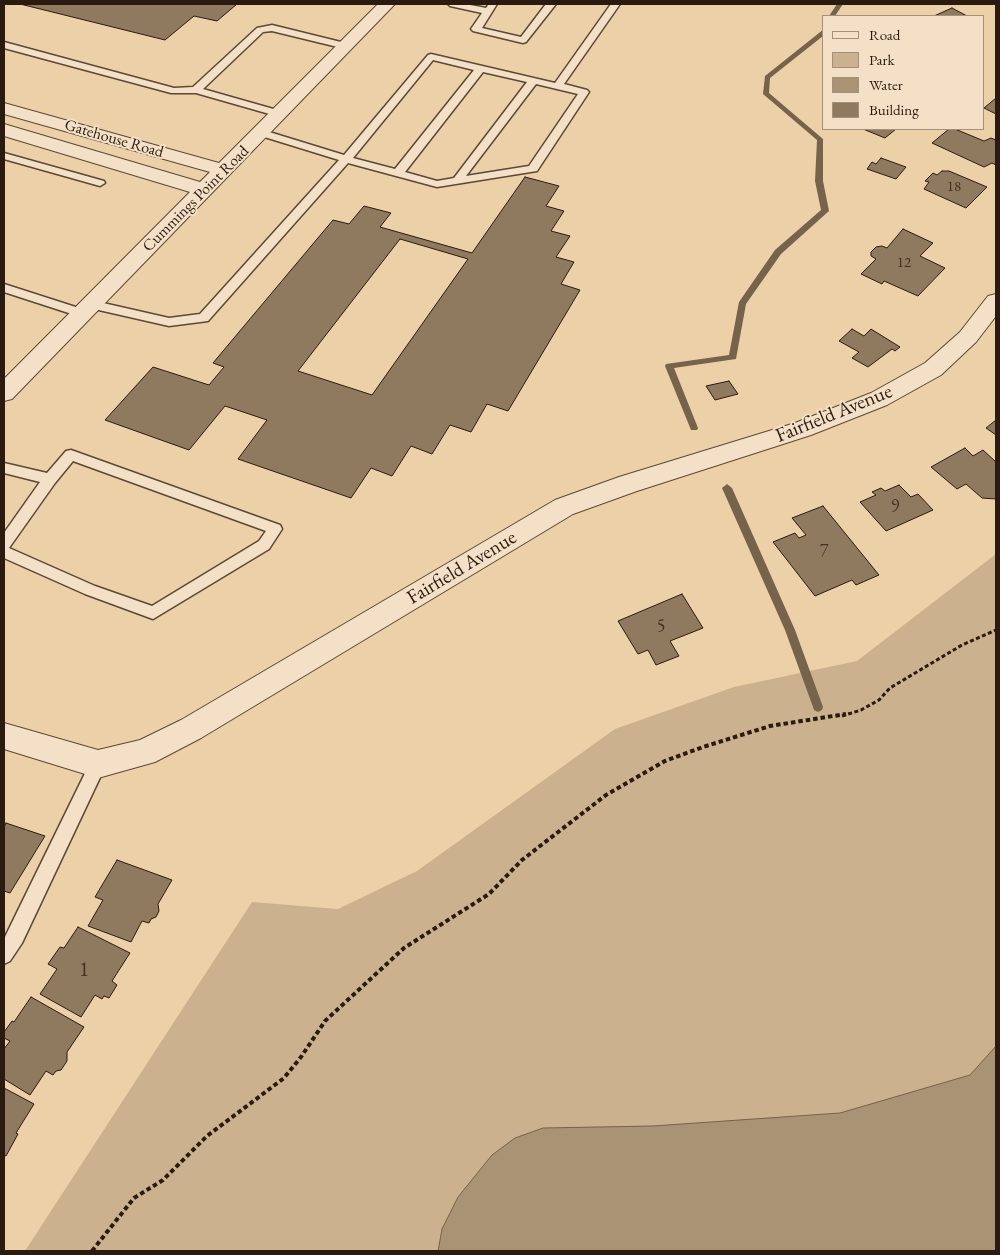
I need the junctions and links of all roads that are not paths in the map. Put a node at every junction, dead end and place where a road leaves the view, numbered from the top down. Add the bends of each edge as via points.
1 (387, 4) edge
2 (453, 4) edge
3 (551, 4) edge
4 (615, 4) edge
5 (490, 7) edge
6 (4, 45) edge
7 (346, 46) junction
8 (481, 68) junction
9 (533, 81) junction
10 (558, 86) junction
11 (196, 90) junction
12 (4, 108) edge
13 (280, 114) junction
14 (4, 130) edge
15 (262, 133) junction
16 (4, 156) edge
17 (346, 159) junction
18 (224, 170) junction
19 (398, 173) junction
20 (458, 180) junction
21 (100, 184) dead end
22 (205, 190) junction
23 (4, 288) edge
24 (996, 301) edge
25 (86, 309) junction
26 (4, 393) edge
27 (4, 468) edge
28 (50, 479) junction
29 (4, 544) edge
30 (4, 552) edge
31 (4, 736) edge
32 (98, 764) junction
33 (5, 951) edge

1 - 7 street, Cummings Point Road
2 - 5 lane
3 - 5 lane via 522,40 476,29
4 - 10 lane
6 - 11 lane via 174,91
7 - 11 lane via 272,28 260,30
7 - 13 street, Cummings Point Road
8 - 9 lane
8 - 17 lane via 431,57
8 - 19 lane
9 - 10 lane
9 - 20 lane
10 - 20 lane via 584,92 533,169
11 - 13 lane
12 - 18 street, Gatehouse Road
13 - 15 street, Cummings Point Road
14 - 22 street, Gatehouse Road
15 - 17 lane
15 - 18 street, Cummings Point Road
16 - 21 lane
17 - 19 lane
17 - 25 lane via 204,318 170,322
18 - 22 street, Cummings Point Road
19 - 20 lane via 437,184
22 - 25 street, Cummings Point Road
23 - 25 lane
24 - 32 street, Fairfield Avenue via 968,337 933,369 879,399 804,429 564,507 191,730 144,752
25 - 26 street, Cummings Point Road
27 - 28 lane
28 - 29 lane
28 - 30 lane via 71,455 275,529 264,545 153,613 90,590
31 - 32 street
32 - 33 lane via 16,937

